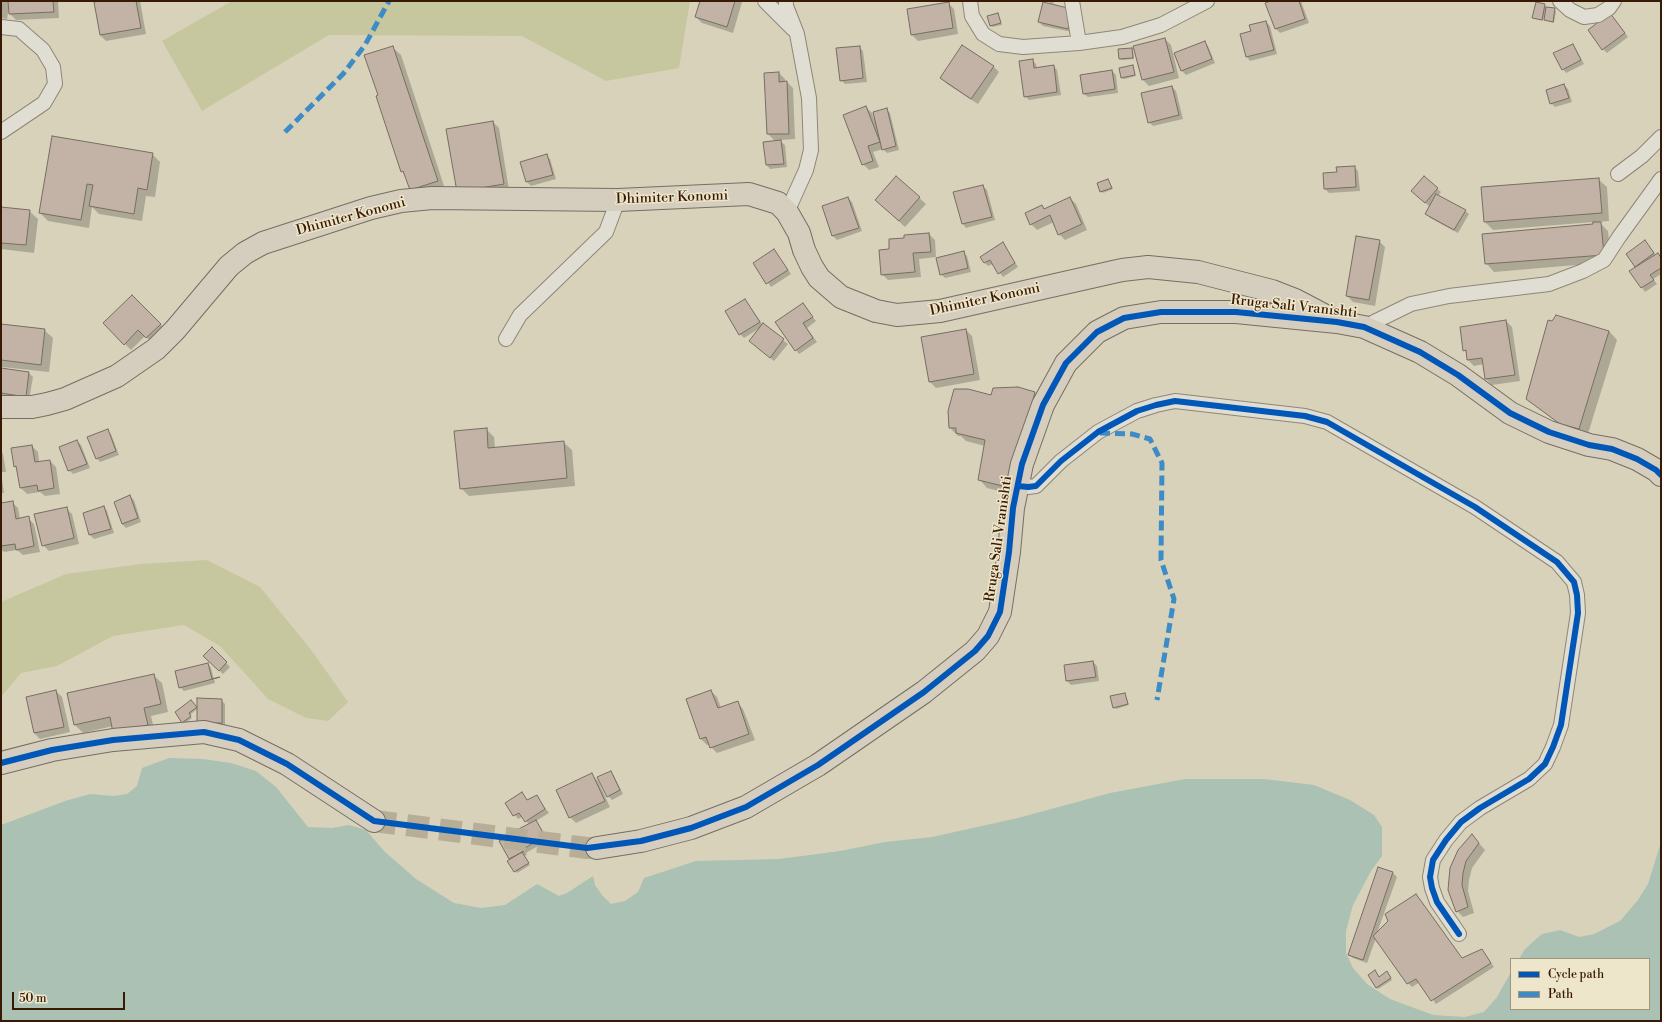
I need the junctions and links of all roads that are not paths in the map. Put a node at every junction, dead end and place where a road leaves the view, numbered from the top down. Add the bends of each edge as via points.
1 (765, 1) edge
2 (786, 1) edge
3 (970, 1) edge
4 (1072, 1) edge
5 (1207, 1) edge
6 (1560, 1) edge
7 (1614, 1) edge
8 (1, 27) edge
9 (797, 34) junction
10 (1079, 44) junction
11 (1, 132) edge
12 (1661, 136) edge
13 (1618, 174) dead end
14 (1661, 179) edge
15 (618, 200) junction
16 (787, 212) junction
17 (1337, 322) junction
18 (1364, 326) junction
19 (506, 339) dead end
20 (1, 407) edge
21 (1661, 475) edge
22 (1018, 486) junction
23 (1, 763) edge
24 (374, 821) tunnel mouth
25 (597, 848) tunnel mouth
26 (1459, 934) dead end

1 - 9 street
2 - 9 street
3 - 10 street via 972,16 983,34 999,44 1023,47
4 - 10 street
5 - 10 street via 1161,25 1122,37
6 - 7 street via 1584,17 1598,15
8 - 11 street via 19,29 43,50 53,67 55,84 44,102
9 - 16 street via 809,98 811,150 806,170
12 - 13 street via 1642,156
14 - 18 street via 1604,260 1583,271 1549,284 1449,296 1410,304
15 - 16 main road, Dhimiter Konomi via 749,194 778,203
15 - 19 street via 606,232 520,315
15 - 20 main road, Dhimiter Konomi via 432,198 401,201 341,217 263,243 245,252 229,266 156,349 117,376 59,401 32,407
16 - 17 main road, Dhimiter Konomi via 819,278 841,297 876,311 897,315 940,311 1122,270 1148,267 1198,272 1272,292 1295,300
17 - 18 main road, Rruga Sali Vranishti
17 - 22 main road, Rruga Sali Vranishti via 1236,312 1161,312 1124,318 1097,332 1066,363 1043,405 1022,464
18 - 21 main road, Rruga Sali Vranishti via 1420,352 1510,413 1549,432 1589,445 1612,449 1656,470
22 - 25 main road, Rruga Sali Vranishti via 1000,612 988,636 975,651 924,692 818,765 746,807 691,828 641,841
22 - 26 street via 1036,486 1061,461 1098,432 1137,411 1156,405 1175,401 1305,416 1327,422 1475,507 1557,562 1574,582 1578,595 1578,613 1561,725 1545,764 1529,779 1461,822 1433,860 1430,877 1432,888 1437,902
23 - 24 main road via 52,750 113,740 204,732 239,740 287,764

